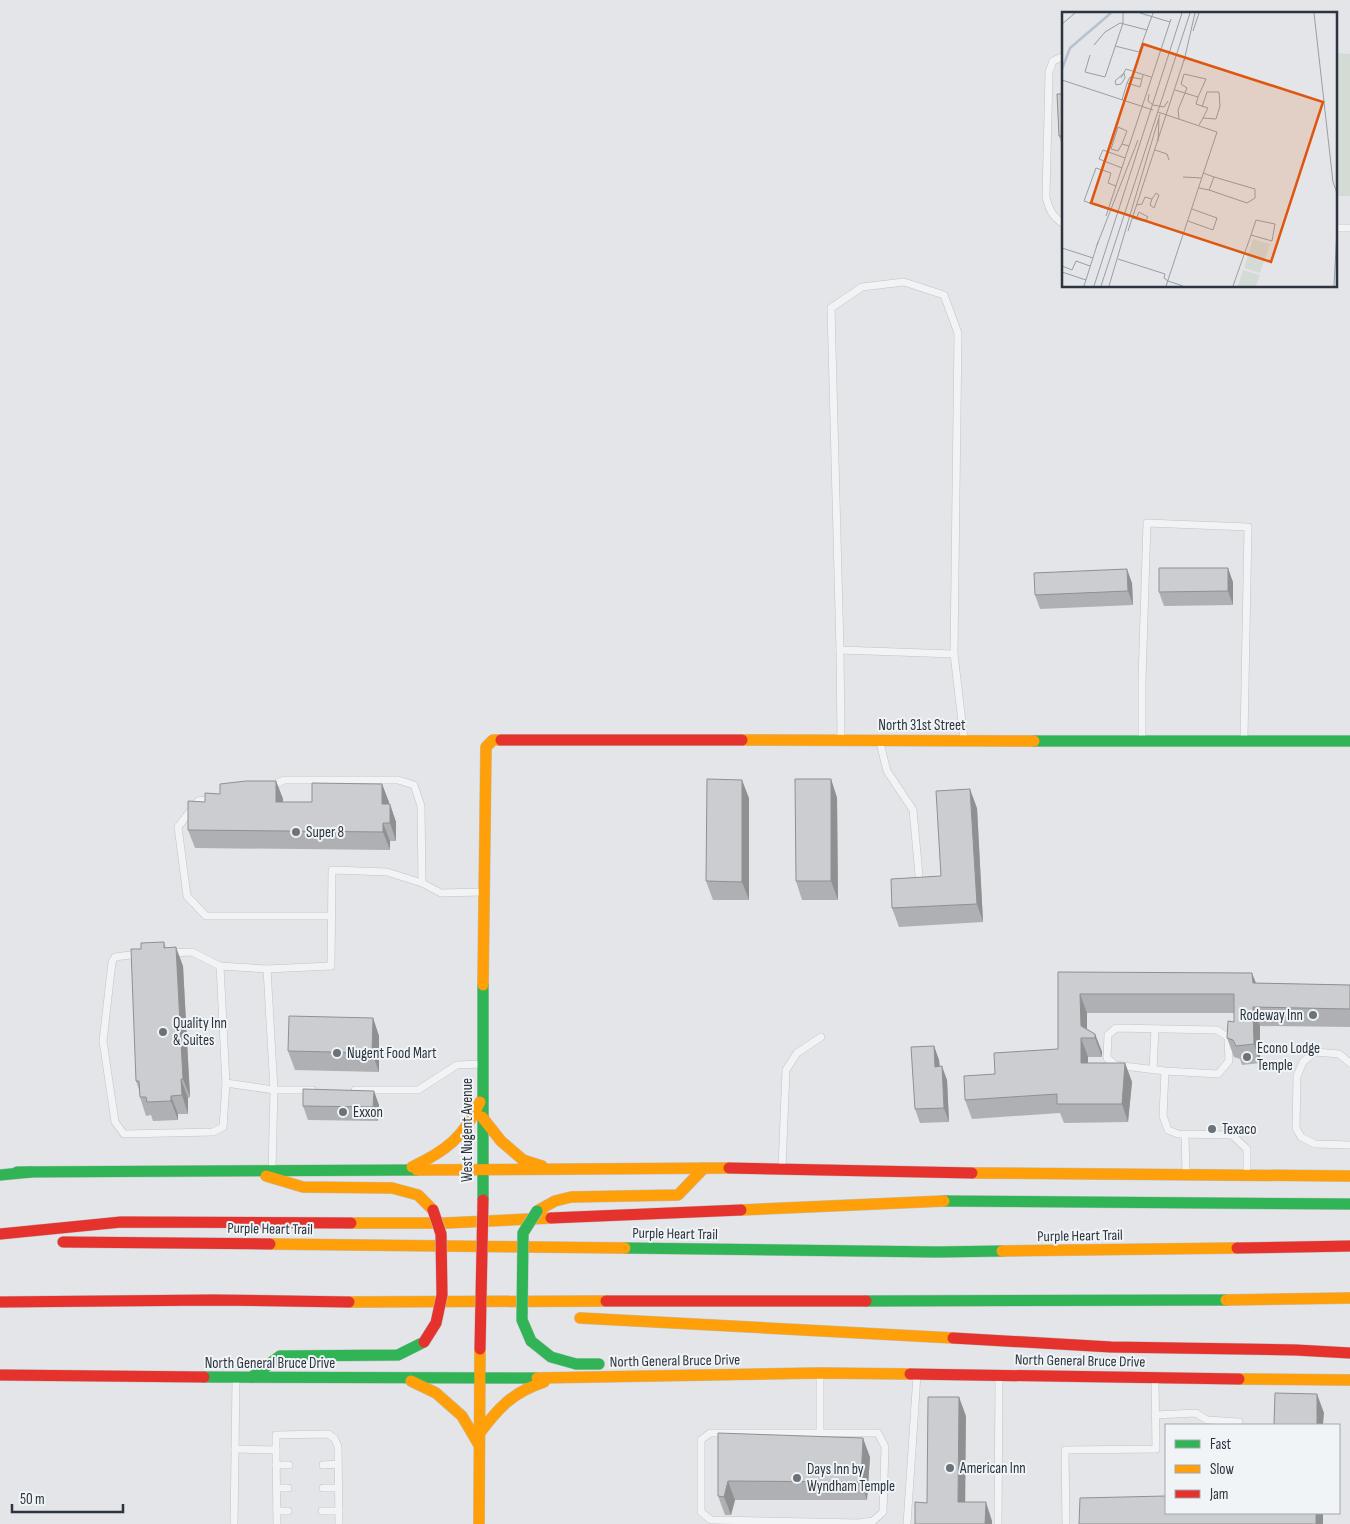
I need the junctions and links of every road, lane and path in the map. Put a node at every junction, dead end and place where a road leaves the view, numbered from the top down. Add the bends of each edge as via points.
1 (1062, 57) edge
2 (1062, 223) edge
3 (840, 650) junction
4 (954, 654) junction
5 (493, 740) joint
6 (841, 740) junction
7 (880, 740) junction
8 (964, 740) junction
9 (1142, 741) junction
10 (1244, 741) junction
11 (1350, 741) edge
12 (258, 793) edge
13 (224, 798) edge
14 (422, 883) junction
15 (920, 886) edge
16 (483, 892) junction
17 (332, 916) junction
18 (162, 953) edge
19 (142, 954) edge
20 (220, 966) junction
21 (267, 969) junction
22 (1156, 1029) junction
23 (821, 1037) dead end
24 (1350, 1063) edge
25 (482, 1064) junction
26 (1153, 1070) junction
27 (1166, 1071) junction
28 (226, 1083) junction
29 (274, 1090) junction
30 (322, 1090) edge
31 (351, 1090) edge
32 (482, 1098) junction
33 (482, 1117) junction
34 (1186, 1134) junction
35 (1350, 1145) edge
36 (704, 1168) junction
37 (553, 1169) junction
38 (248, 1170) junction
39 (272, 1170) junction
40 (406, 1170) junction
41 (482, 1170) junction
42 (782, 1170) junction
43 (0, 1174) edge
44 (1186, 1175) junction
45 (1247, 1175) junction
46 (1350, 1176) edge
47 (1350, 1204) edge
48 (0, 1234) edge
49 (0, 1242) edge
50 (1350, 1246) edge
51 (1350, 1298) edge
52 (0, 1302) edge
53 (284, 1302) junction
54 (493, 1314) dead end
55 (513, 1315) dead end
56 (533, 1316) dead end
57 (573, 1318) dead end
58 (1350, 1353) edge
59 (615, 1364) dead end
60 (635, 1365) dead end
61 (820, 1373) junction
62 (917, 1374) junction
63 (999, 1374) junction
64 (0, 1375) edge
65 (662, 1376) junction
66 (236, 1377) junction
67 (1155, 1377) junction
68 (252, 1378) junction
69 (562, 1378) junction
70 (405, 1379) junction
71 (480, 1379) junction
72 (1350, 1380) edge
73 (1155, 1414) junction
74 (1239, 1422) dead end
75 (820, 1433) junction
76 (479, 1434) junction
77 (479, 1447) junction
78 (235, 1449) junction
79 (276, 1450) junction
80 (338, 1464) junction
81 (276, 1465) junction
82 (289, 1465) dead end
83 (323, 1465) dead end
84 (276, 1488) junction
85 (288, 1488) dead end
86 (323, 1488) dead end
87 (338, 1488) junction
88 (276, 1511) junction
89 (288, 1511) dead end
90 (322, 1511) dead end
91 (339, 1511) junction
92 (234, 1524) edge
93 (277, 1524) edge
94 (339, 1524) edge
95 (479, 1524) edge
96 (907, 1524) edge
97 (998, 1524) edge
98 (1066, 1524) edge

1 - 2 lane via 1054,61 1049,72 1046,196 1049,209
3 - 4 lane
3 - 4 lane via 831,308 862,287 904,282 944,295 958,333
3 - 6 lane
4 - 8 lane
5 - 6 main road, North 31st Street
5 - 16 main road, West Nugent Avenue via 486,747
6 - 7 main road, North 31st Street
7 - 8 main road, North 31st Street
7 - 15 lane via 887,771 913,810
8 - 9 main road, North 31st Street
9 - 10 main road, North 31st Street
9 - 10 lane via 1147,523 1248,527
10 - 11 main road, North 31st Street
12 - 14 lane via 284,780 398,780 414,784 421,806
13 - 17 lane via 198,801 178,827 187,896 206,916
14 - 16 lane via 441,893
14 - 17 lane via 387,872 332,870
16 - 25 main road, West Nugent Avenue
17 - 21 lane via 330,966
18 - 20 lane via 192,952
19 - 28 lane via 123,955 112,962 103,1041 115,1122 124,1134 214,1132 223,1127
20 - 21 lane
20 - 28 lane
21 - 29 lane
22 - 26 lane
22 - 26 lane via 1116,1028 1108,1035 1107,1058 1115,1065
22 - 27 lane via 1217,1030 1228,1037 1229,1061 1218,1074
23 - 42 lane via 797,1053 786,1070
24 - 35 lane via 1339,1054 1315,1052 1303,1062 1297,1076 1296,1128 1301,1137 1315,1144
25 - 31 lane via 457,1065 418,1090
25 - 32 main road, West Nugent Avenue
26 - 27 lane
27 - 34 lane via 1163,1116 1168,1130
28 - 29 lane
29 - 30 lane
29 - 39 lane
32 - 33 main road, West Nugent Avenue
32 - 40 main road via 472,1122 455,1143 433,1158
33 - 37 main road via 501,1141 523,1160
33 - 41 main road, West Nugent Avenue
34 - 44 lane
34 - 45 lane via 1232,1135 1247,1149
36 - 37 main road
36 - 42 main road
36 - 59 main road, bridge via 678,1195 571,1197 555,1201 537,1211 523,1232 522,1320 531,1341 551,1357 576,1364
37 - 41 main road
38 - 39 main road
38 - 43 main road
38 - 68 main road, bridge via 303,1187 392,1188 418,1195 434,1210 441,1234 442,1295 436,1323 424,1342 398,1354 280,1356
39 - 40 main road
40 - 41 main road
41 - 71 main road, West Nugent Avenue, bridge
42 - 44 main road
44 - 45 main road
45 - 46 main road
47 - 48 main road via 962,1200 446,1223 120,1222
49 - 50 main road, Purple Heart Trail via 938,1252
51 - 53 main road
52 - 53 main road
53 - 54 main road
55 - 56 main road
57 - 58 main road via 1111,1347
60 - 65 main road via 645,1365
61 - 62 main road, North General Bruce Drive
61 - 65 main road, North General Bruce Drive
61 - 75 lane
62 - 63 main road, North General Bruce Drive
62 - 96 lane
63 - 67 main road, North General Bruce Drive
63 - 97 lane
64 - 66 main road, North General Bruce Drive
65 - 69 main road, North General Bruce Drive
66 - 68 main road, North General Bruce Drive
66 - 78 lane
67 - 72 main road, North General Bruce Drive
67 - 73 lane
68 - 70 main road, North General Bruce Drive
69 - 71 main road, North General Bruce Drive
69 - 76 main road via 528,1386 500,1406
70 - 71 main road, North General Bruce Drive
70 - 77 main road via 436,1393 462,1416
71 - 76 main road, West Nugent Avenue
73 - 74 lane via 1196,1413 1207,1420
73 - 98 lane via 1156,1449 1065,1450
75 - 75 lane via 878,1433 885,1448 883,1512 873,1521 711,1520 701,1512 701,1440 710,1433
76 - 77 main road, West Nugent Avenue
77 - 95 main road, West Nugent Avenue
78 - 79 lane
78 - 92 lane
79 - 80 lane via 276,1435 328,1434 338,1446
79 - 81 lane
80 - 83 lane
80 - 87 lane
81 - 82 lane
81 - 84 lane
84 - 85 lane
84 - 88 lane
86 - 87 lane
87 - 91 lane
88 - 89 lane
88 - 93 lane
90 - 91 lane
91 - 94 lane

